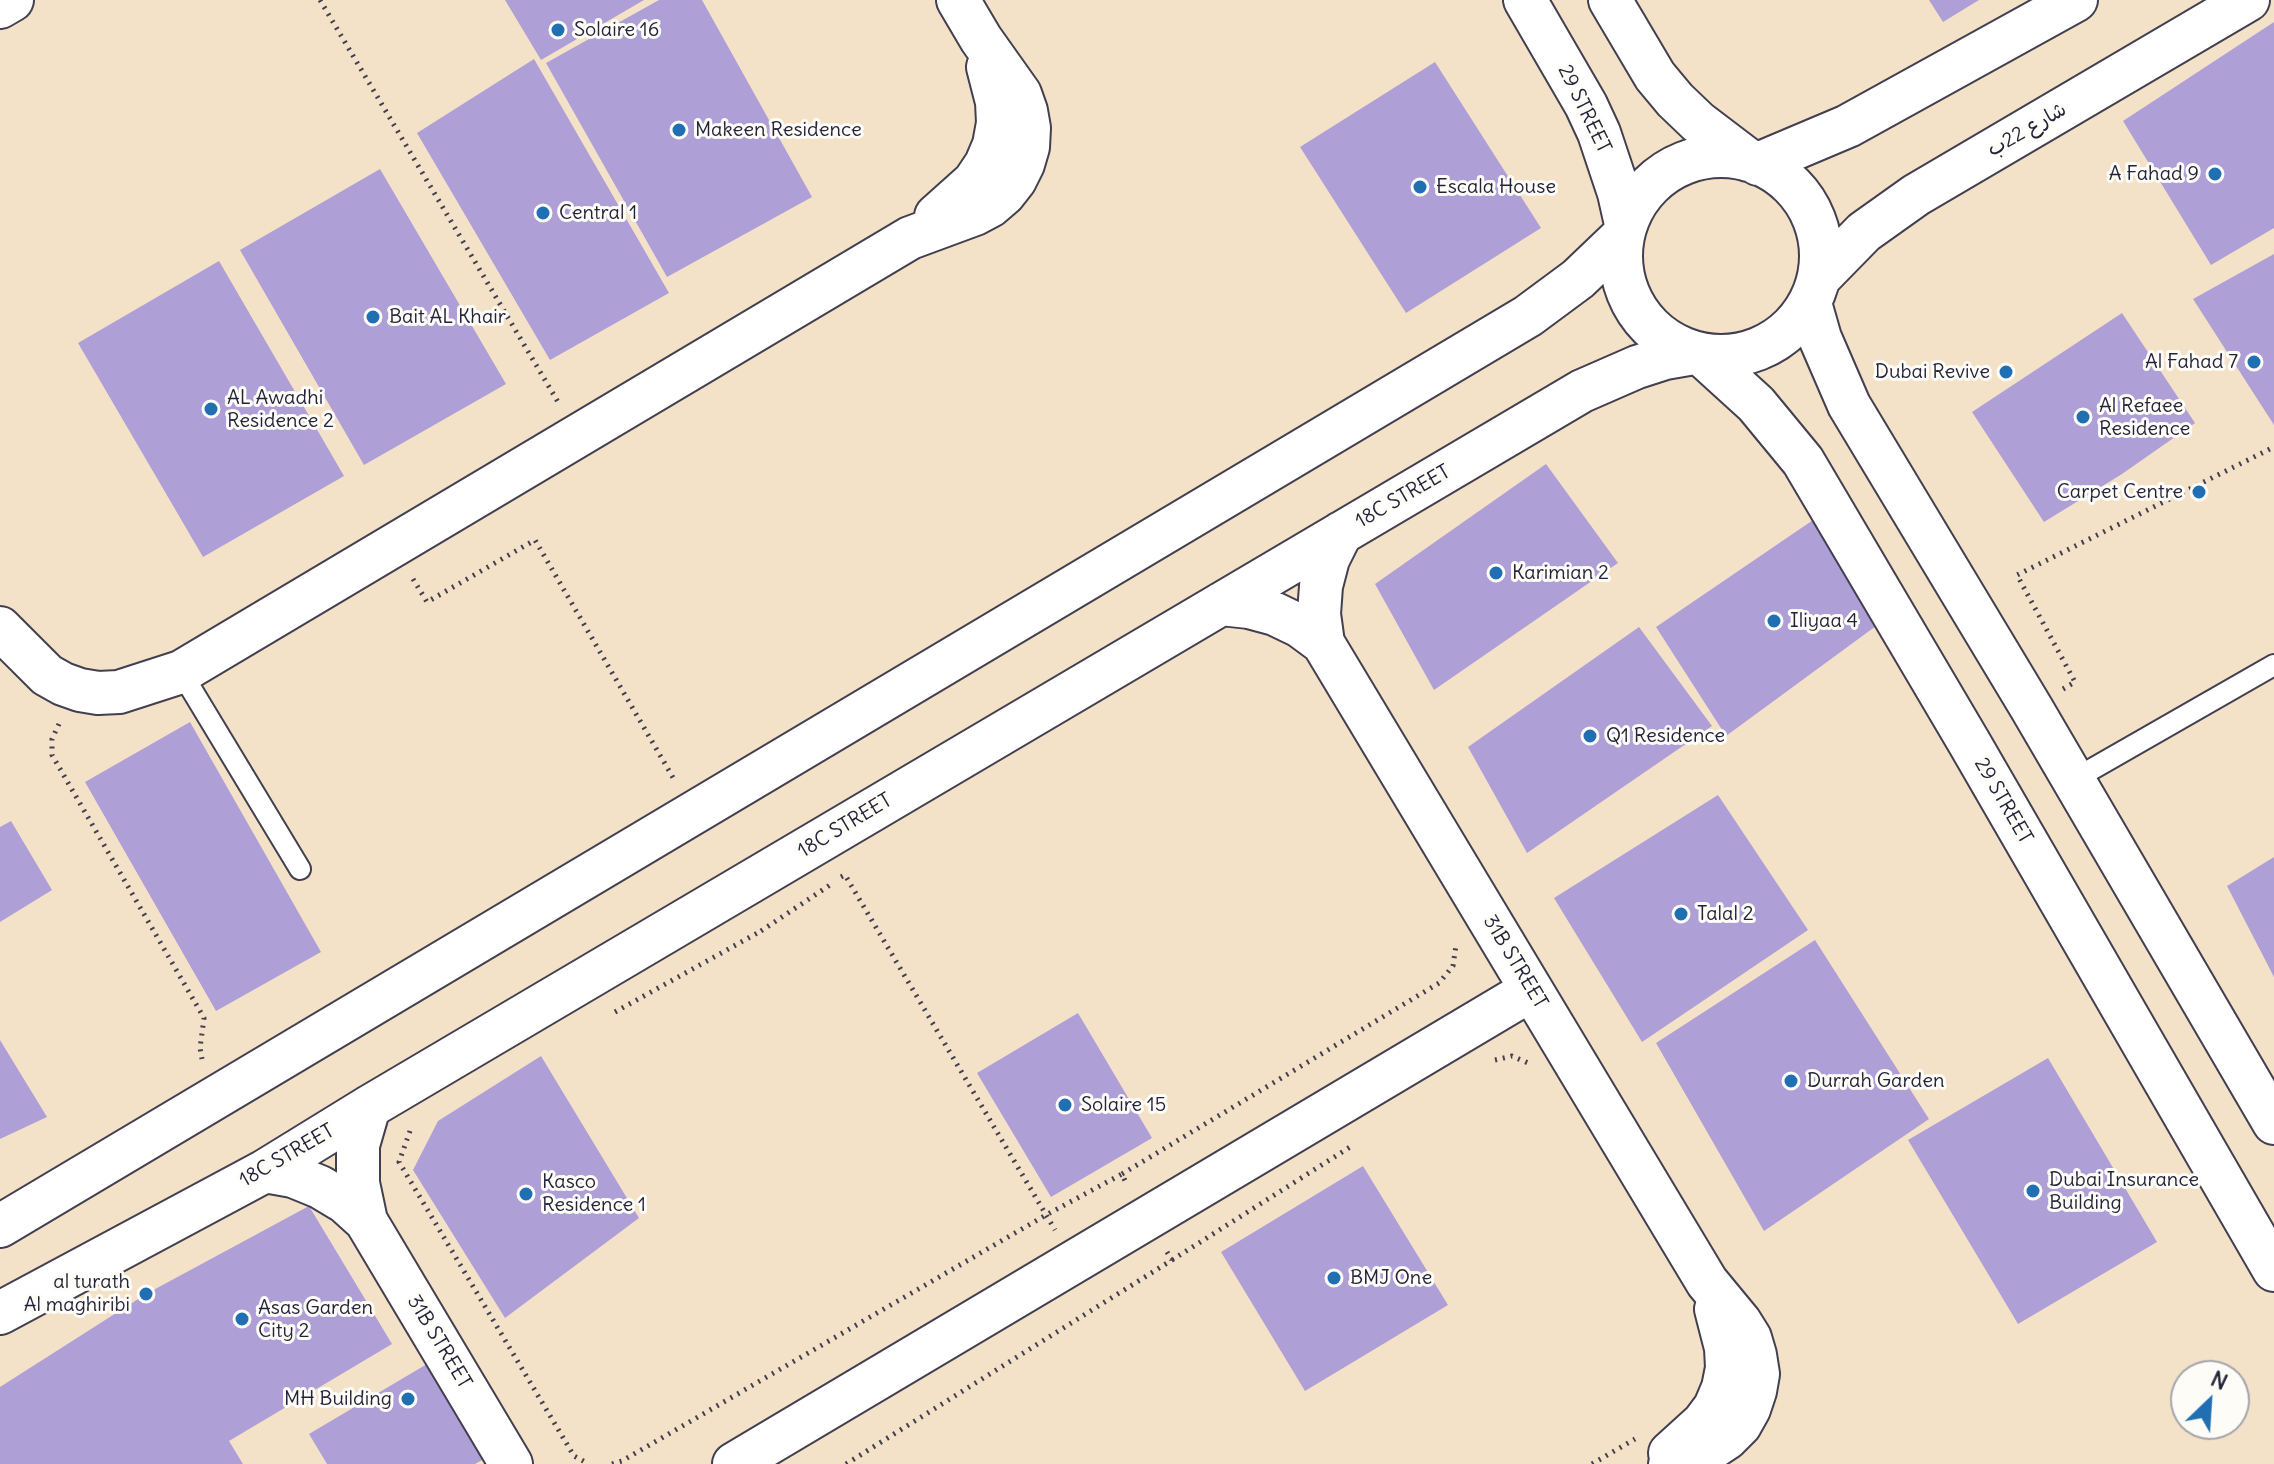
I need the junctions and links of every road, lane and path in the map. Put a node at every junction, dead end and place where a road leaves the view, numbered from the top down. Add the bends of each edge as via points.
1 (12, 0) edge
2 (320, 0) edge
3 (958, 0) edge
4 (1525, 0) edge
5 (1610, 0) edge
6 (2076, 0) edge
7 (2248, 0) edge
8 (0, 7) edge
9 (1753, 162) junction
10 (1624, 230) junction
11 (1815, 290) junction
12 (1697, 353) junction
13 (578, 436) junction
14 (2274, 447) edge
15 (1341, 533) junction
16 (394, 545) junction
17 (1221, 604) junction
18 (0, 630) edge
19 (1323, 643) junction
20 (2274, 665) edge
21 (181, 672) junction
22 (2032, 709) junction
23 (64, 714) junction
24 (2073, 780) junction
25 (693, 813) junction
26 (300, 869) dead end
27 (1457, 941) dead end
28 (1531, 990) junction
29 (608, 1015) dead end
30 (1486, 1061) dead end
31 (1537, 1067) dead end
32 (225, 1093) junction
33 (369, 1107) junction
34 (2274, 1123) edge
35 (418, 1124) dead end
36 (1355, 1144) dead end
37 (265, 1171) junction
38 (1122, 1174) junction
39 (1046, 1215) junction
40 (1145, 1220) junction
41 (366, 1221) junction
42 (0, 1226) edge
43 (1172, 1260) junction
44 (1074, 1262) junction
45 (2274, 1270) edge
46 (0, 1313) edge
47 (1656, 1455) edge
48 (511, 1464) edge
49 (589, 1464) edge
50 (612, 1464) edge
51 (734, 1464) edge
52 (846, 1464) edge
53 (1592, 1464) edge

1 - 8 street
2 - 13 path
3 - 13 street via 1026,111 1028,147 1004,194 975,214 910,238
4 - 10 street, 29 STREET via 1593,119 1615,178
5 - 9 street via 1675,100
6 - 9 street via 1848,126
7 - 11 street, شارع 22ب via 1889,212 1840,254
9 - 10 street via 1711,157 1674,168 1645,192
9 - 11 street via 1794,188 1815,221 1822,259
10 - 12 street via 1621,261 1635,308 1671,343
10 - 25 street via 1578,279 1528,316
11 - 12 street via 1795,324 1775,341 1726,356
11 - 22 street via 1820,338 1849,405
12 - 15 street, 18C STREET via 1637,367 1582,391
12 - 45 street, 29 STREET via 1756,404 1803,461
13 - 16 street
14 - 22 path via 2017,575 2075,682
15 - 17 street, 18C STREET
15 - 19 street, 31B STREET via 1321,586
16 - 21 street
16 - 25 path via 427,602 535,540
17 - 19 street, 31B STREET via 1275,614
17 - 33 street, 18C STREET
18 - 21 street via 47,675 80,690 119,692
18 - 23 street via 19,679 31,694
19 - 28 street, 31B STREET
20 - 24 lane
21 - 23 street via 154,698 121,716
21 - 26 lane
22 - 24 street
23 - 32 path via 52,739 52,755 204,1018 201,1059
24 - 34 street
25 - 32 street
27 - 38 path via 1453,966 1439,983
28 - 40 street
28 - 47 street, 31B STREET via 1707,1282 1750,1338 1755,1355 1755,1391 1740,1425 1712,1448
29 - 39 path via 761,931 845,875
30 - 31 path via 1512,1056
32 - 42 street
33 - 37 street, 18C STREET
33 - 41 street, 31B STREET via 358,1145
35 - 49 path via 408,1133 399,1162 574,1456
36 - 43 path
37 - 41 street, 31B STREET via 320,1187
37 - 46 street, 18C STREET
38 - 39 path
38 - 40 path
39 - 44 path
39 - 50 path
40 - 43 path
40 - 44 street
41 - 48 street, 31B STREET
43 - 52 path
44 - 51 street
47 - 53 path

